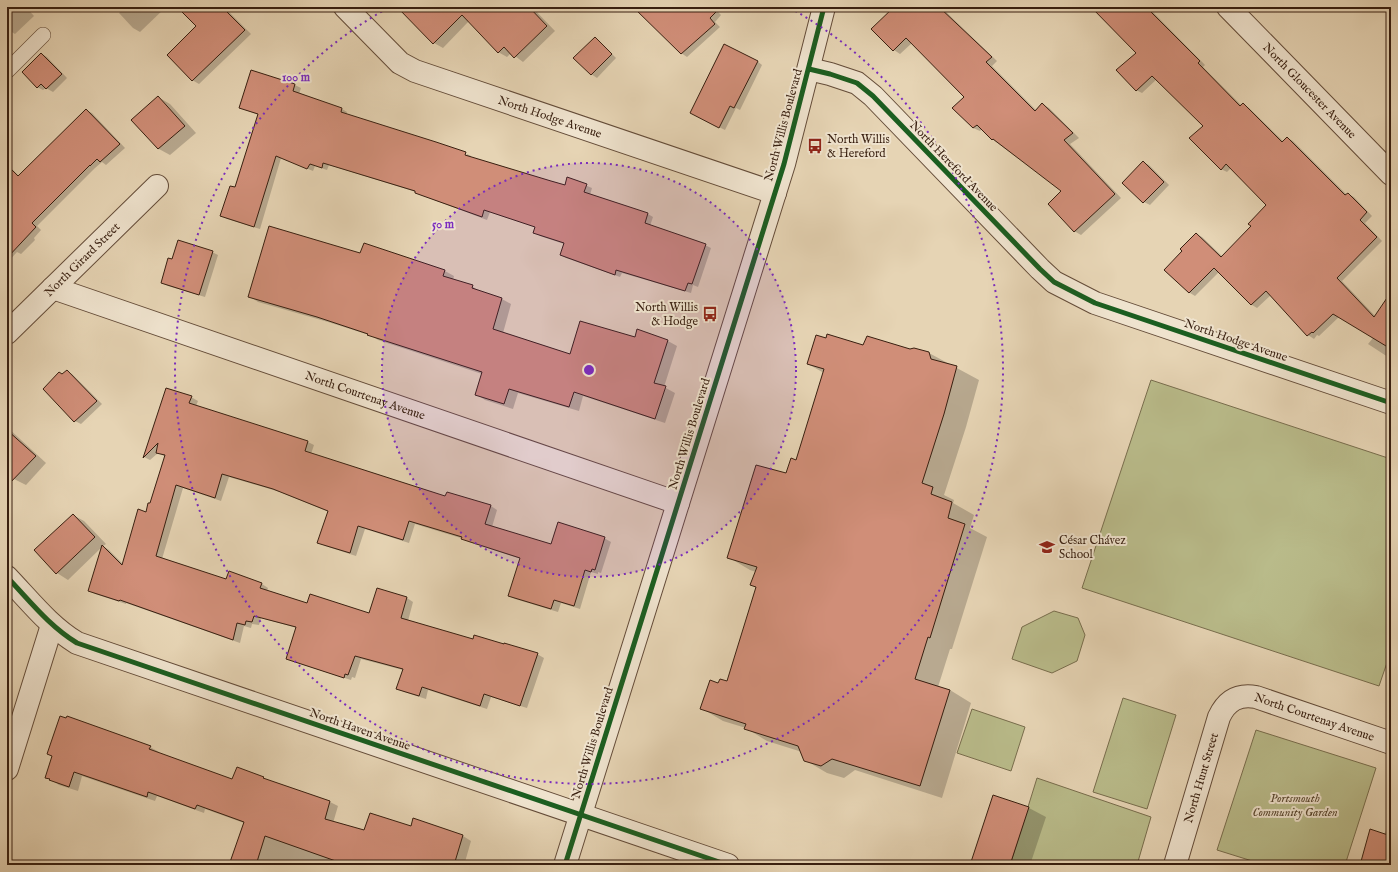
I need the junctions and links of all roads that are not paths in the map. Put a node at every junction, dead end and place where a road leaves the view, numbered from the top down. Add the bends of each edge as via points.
1 (345, 7) edge
2 (824, 7) edge
3 (1228, 7) edge
4 (43, 35) dead end
5 (808, 69) junction
6 (7, 71) edge
7 (1391, 174) edge
8 (157, 186) dead end
9 (775, 193) junction
10 (53, 288) junction
11 (1076, 294) joint
12 (7, 333) edge
13 (1391, 403) edge
14 (678, 503) junction
15 (9, 582) edge
16 (52, 626) junction
17 (1238, 698) joint
18 (1391, 743) edge
19 (7, 769) edge
20 (580, 815) junction
21 (565, 865) edge
22 (728, 865) edge
23 (1174, 865) edge

1 - 9 street, North Hodge Avenue via 400,63 415,72
2 - 5 street, North Willis Boulevard
3 - 7 street, North Gloucester Avenue
4 - 6 lane
5 - 9 street, North Willis Boulevard
5 - 11 street, North Hereford Avenue via 858,84 873,96 1040,269 1054,282
8 - 10 street, North Girard Street
9 - 14 street, North Willis Boulevard
10 - 12 street, North Girard Street
10 - 14 street, North Courtenay Avenue
11 - 13 street, North Hodge Avenue
14 - 20 street, North Willis Boulevard
15 - 16 street, North Haven Avenue
16 - 19 street
16 - 20 street, North Haven Avenue via 77,643
17 - 18 street, North Courtenay Avenue via 1246,695 1256,697
17 - 23 street, North Hunt Street via 1223,709
20 - 21 street, North Willis Boulevard
20 - 22 street, North Haven Avenue

